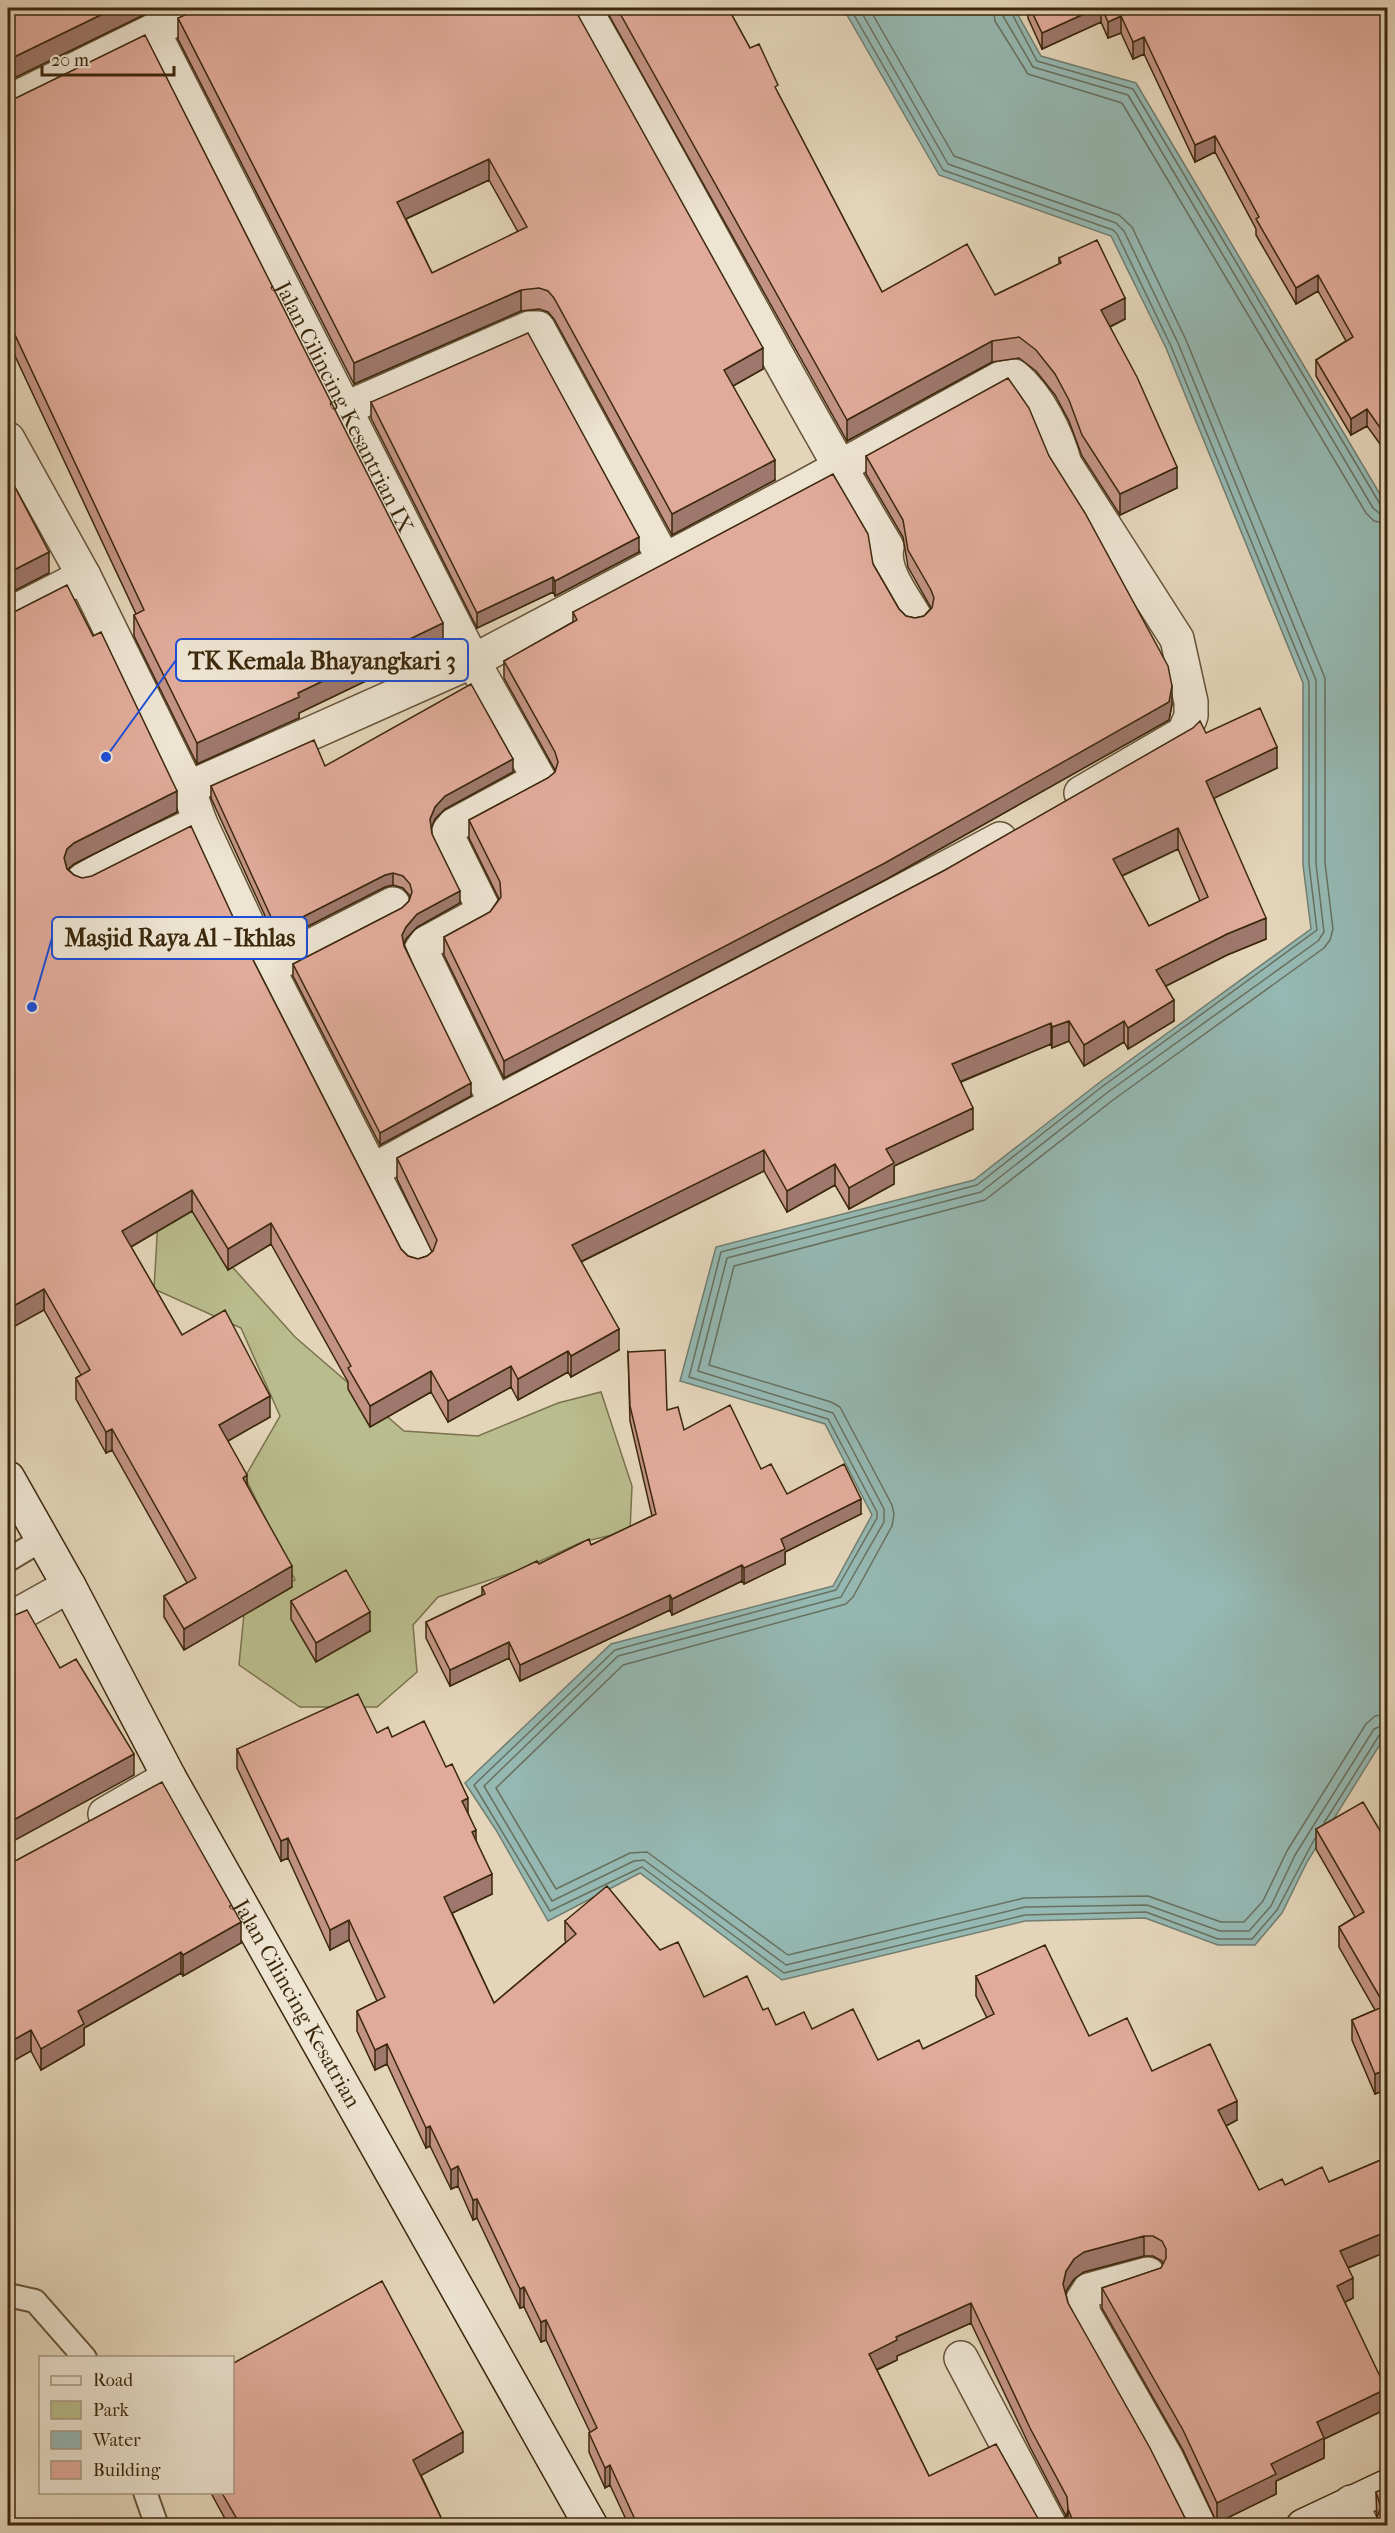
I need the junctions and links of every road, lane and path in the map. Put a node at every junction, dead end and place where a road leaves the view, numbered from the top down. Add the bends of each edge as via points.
1 (199, 8) edge
2 (584, 8) edge
3 (153, 31) junction
4 (8, 102) edge
5 (344, 409) junction
6 (8, 439) edge
7 (838, 466) junction
8 (663, 558) junction
9 (84, 576) junction
10 (8, 615) edge
11 (915, 617) edge
12 (473, 661) junction
13 (188, 788) junction
14 (1054, 808) edge
15 (200, 822) junction
16 (1024, 826) edge
17 (83, 880) edge
18 (393, 904) dead end
19 (268, 968) junction
20 (495, 1102) junction
21 (372, 1171) junction
22 (418, 1261) edge
23 (8, 1478) edge
24 (43, 1539) junction
25 (8, 1560) edge
26 (69, 1586) junction
27 (8, 1620) edge
28 (169, 1777) junction
29 (80, 1828) edge
30 (1148, 2274) edge
31 (8, 2295) edge
32 (83, 2356) edge
33 (961, 2358) dead end
34 (1388, 2486) edge
35 (145, 2494) edge
36 (1357, 2514) edge
37 (157, 2526) edge
38 (591, 2526) edge
39 (1050, 2526) edge
40 (1199, 2526) edge
41 (1303, 2526) edge

1 - 3 street
2 - 7 street
3 - 4 street
3 - 5 street, Jalan Cilincing Kesantrian IX
5 - 8 street via 529,328 538,328
5 - 12 street, Jalan Cilincing Kesantrian IX
6 - 9 street
7 - 8 street
7 - 11 street via 887,547 888,569
7 - 14 street via 1001,378 1014,376 1029,393 1058,440 1065,464 1177,639 1191,702 1191,716 1184,733
8 - 12 street
9 - 10 street
9 - 13 street
12 - 13 street
12 - 20 street, Jalan Cilincing Kesantrian IX via 539,779 448,831 483,908 481,913 421,950
13 - 15 street
15 - 17 street via 125,855
15 - 19 street
16 - 20 street
18 - 19 street
19 - 21 street
20 - 21 street
21 - 22 street
23 - 24 street, Jalan Cilincing Kesatrian
24 - 25 lane
24 - 26 street, Jalan Cilincing Kesatrian
26 - 27 street
26 - 28 street, Jalan Cilincing Kesatrian
28 - 29 street
28 - 38 street, Jalan Cilincing Kesatrian
30 - 40 street via 1089,2290 1082,2301 1084,2314 1167,2459
31 - 32 lane via 34,2301
33 - 39 street
34 - 36 street
35 - 37 lane
36 - 41 street

